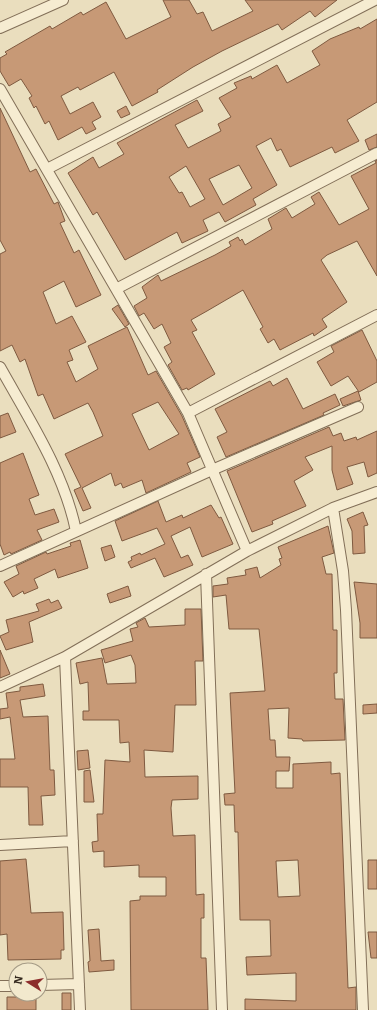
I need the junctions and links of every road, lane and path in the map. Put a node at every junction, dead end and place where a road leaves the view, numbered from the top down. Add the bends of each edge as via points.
1 (63, 0) edge
2 (375, 0) edge
3 (0, 28) edge
4 (0, 89) edge
5 (377, 152) edge
6 (47, 169) junction
7 (116, 289) junction
8 (377, 315) edge
9 (0, 366) edge
10 (358, 407) dead end
11 (188, 413) junction
12 (212, 470) junction
13 (377, 492) edge
14 (333, 508) junction
15 (76, 531) junction
16 (247, 551) junction
17 (0, 566) edge
18 (206, 574) junction
19 (65, 657) junction
20 (0, 687) edge
21 (73, 841) junction
22 (0, 845) edge
23 (79, 984) junction
24 (48, 985) edge
25 (80, 1010) edge
26 (222, 1010) edge
27 (362, 1010) edge

1 - 3 street
2 - 6 street
4 - 6 street
5 - 7 street
6 - 7 street
7 - 11 street
8 - 11 street
9 - 15 street via 56,470 73,512
10 - 12 street
11 - 12 street
12 - 15 street
12 - 16 street
13 - 14 street
14 - 16 street
14 - 27 street via 346,610
15 - 17 street
16 - 18 street
18 - 19 street
18 - 26 street
19 - 20 street
19 - 21 street
21 - 22 street
21 - 23 street
23 - 24 street
23 - 25 street

